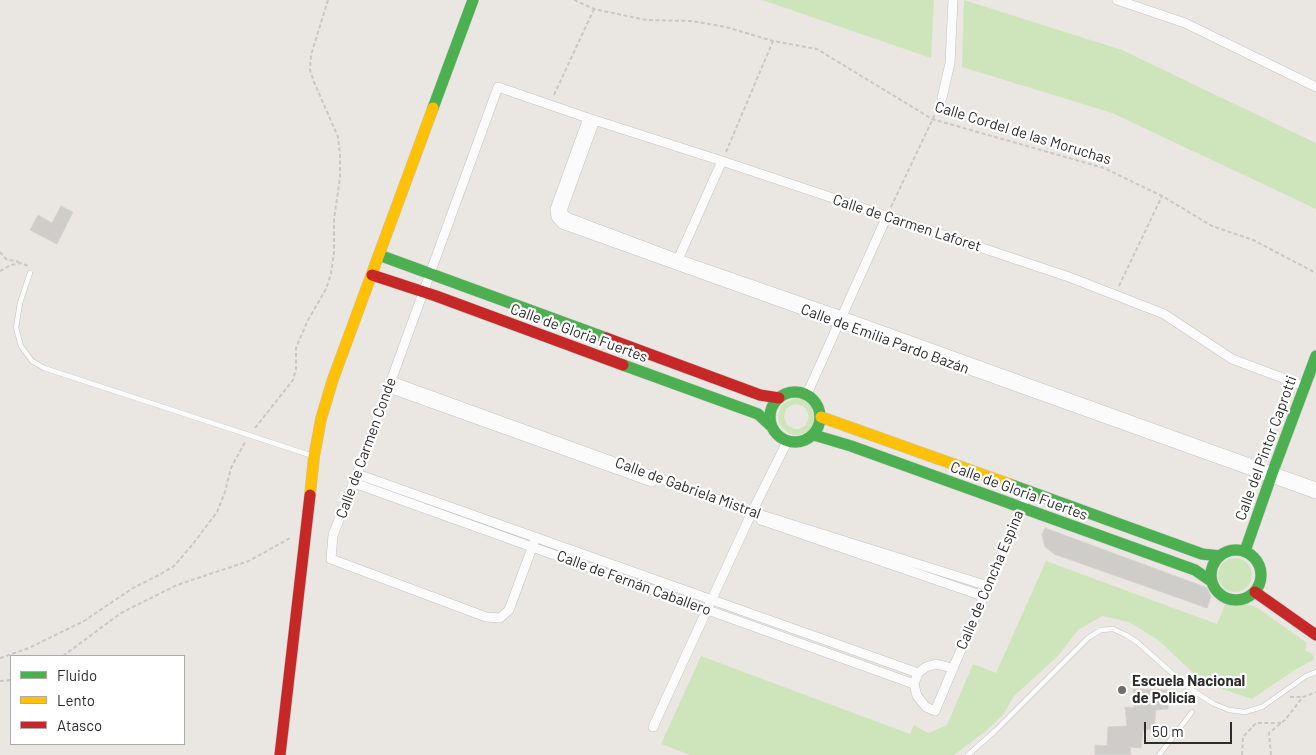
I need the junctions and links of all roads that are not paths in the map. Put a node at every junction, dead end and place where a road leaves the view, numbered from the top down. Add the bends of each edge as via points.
1 (473, 0) edge
2 (953, 0) edge
3 (1117, 0) edge
4 (498, 87) joint
5 (1316, 87) edge
6 (942, 98) road end
7 (592, 119) junction
8 (722, 161) junction
9 (887, 216) junction
10 (379, 255) junction
11 (677, 262) junction
12 (30, 273) road end
13 (430, 274) junction
14 (372, 275) junction
15 (423, 292) junction
16 (841, 319) junction
17 (1316, 356) edge
18 (390, 384) junction
19 (1304, 386) junction
20 (807, 394) junction
21 (779, 398) junction
22 (821, 418) junction
23 (771, 426) junction
24 (814, 435) junction
25 (787, 442) junction
26 (314, 456) junction
27 (1272, 475) junction
28 (356, 478) junction
29 (1316, 486) edge
30 (1028, 492) junction
31 (1316, 494) edge
32 (1020, 508) junction
33 (751, 514) junction
34 (536, 537) junction
35 (532, 547) junction
36 (1245, 552) junction
37 (1220, 556) junction
38 (1211, 581) junction
39 (988, 586) junction
40 (1255, 592) junction
41 (983, 596) junction
42 (712, 600) junction
43 (707, 610) junction
44 (1316, 635) edge
45 (952, 668) junction
46 (1316, 672) edge
47 (918, 673) junction
48 (914, 684) junction
49 (1192, 712) dead end
50 (654, 727) dead end
51 (280, 755) edge
52 (968, 755) edge
53 (1159, 755) edge

1 - 10 street
2 - 6 street via 950,63
3 - 5 street via 1186,23
4 - 7 street, Calle de Carmen Laforet
4 - 13 street, Calle de Carmen Conde
7 - 8 street, Calle de Carmen Laforet
7 - 11 street, Calle de Emilia Pardo Bazán via 563,214
8 - 9 street, Calle de Carmen Laforet
8 - 11 street
9 - 16 street
9 - 19 street, Calle de Carmen Laforet via 1068,277 1164,314 1232,359
10 - 13 street, Calle de Gloria Fuertes
10 - 14 street
11 - 16 street, Calle de Emilia Pardo Bazán
12 - 26 lane via 16,328 21,346 32,361 44,368
13 - 15 street, Calle de Carmen Conde
13 - 21 street, Calle de Gloria Fuertes via 760,395
14 - 15 street, Calle de Gloria Fuertes
14 - 26 street via 333,379
15 - 18 street, Calle de Carmen Conde
15 - 23 street, Calle de Gloria Fuertes via 758,414
16 - 20 street
16 - 27 street, Calle de Emilia Pardo Bazán
17 - 19 street, Calle del Pintor Caprotti
18 - 28 street, Calle de Carmen Conde
18 - 33 street, Calle de Gabriela Mistral
19 - 27 street, Calle del Pintor Caprotti
20 - 21 street via 792,392
20 - 22 street via 817,404
21 - 23 street via 770,414
22 - 24 street
22 - 30 street, Calle de Gloria Fuertes
23 - 25 street
24 - 25 street via 801,442
24 - 32 street, Calle de Gloria Fuertes
25 - 33 street
26 - 51 street
27 - 29 street, Calle de Emilia Pardo Bazán
27 - 31 street, Calle de Emilia Pardo Bazán
27 - 36 street, Calle del Pintor Caprotti
28 - 34 street, Calle de Fernán Caballero
28 - 35 street, Calle de Fernán Caballero
28 - 35 street, Calle de Carmen Conde via 333,535 331,559 486,617 500,618 509,610
30 - 32 street, Calle de Concha Espina
30 - 37 street, Calle de Gloria Fuertes via 1202,554
32 - 38 street, Calle de Gloria Fuertes via 1194,570
32 - 39 street, Calle de Concha Espina
33 - 39 street, Calle de Gabriela Mistral
33 - 41 street, Calle de Gabriela Mistral
33 - 42 street
34 - 35 street, Calle de Carmen Conde
34 - 42 street, Calle de Fernán Caballero
35 - 43 street, Calle de Fernán Caballero
36 - 37 street via 1232,550
36 - 40 street via 1261,569
37 - 38 street via 1212,567
38 - 40 street via 1219,594 1226,598 1242,600
39 - 41 street, Calle de Concha Espina
40 - 44 street
41 - 45 street, Calle de Concha Espina
42 - 43 street
42 - 47 street, Calle de Fernán Caballero
43 - 48 street, Calle de Fernán Caballero
43 - 50 street
45 - 47 street via 936,664
45 - 48 street, Calle de Concha Espina via 935,711 926,707 917,696
46 - 52 lane via 1262,707 1245,712 1230,710 1189,688 1126,634 1113,629 1101,630 1088,638
47 - 48 street
49 - 53 lane

